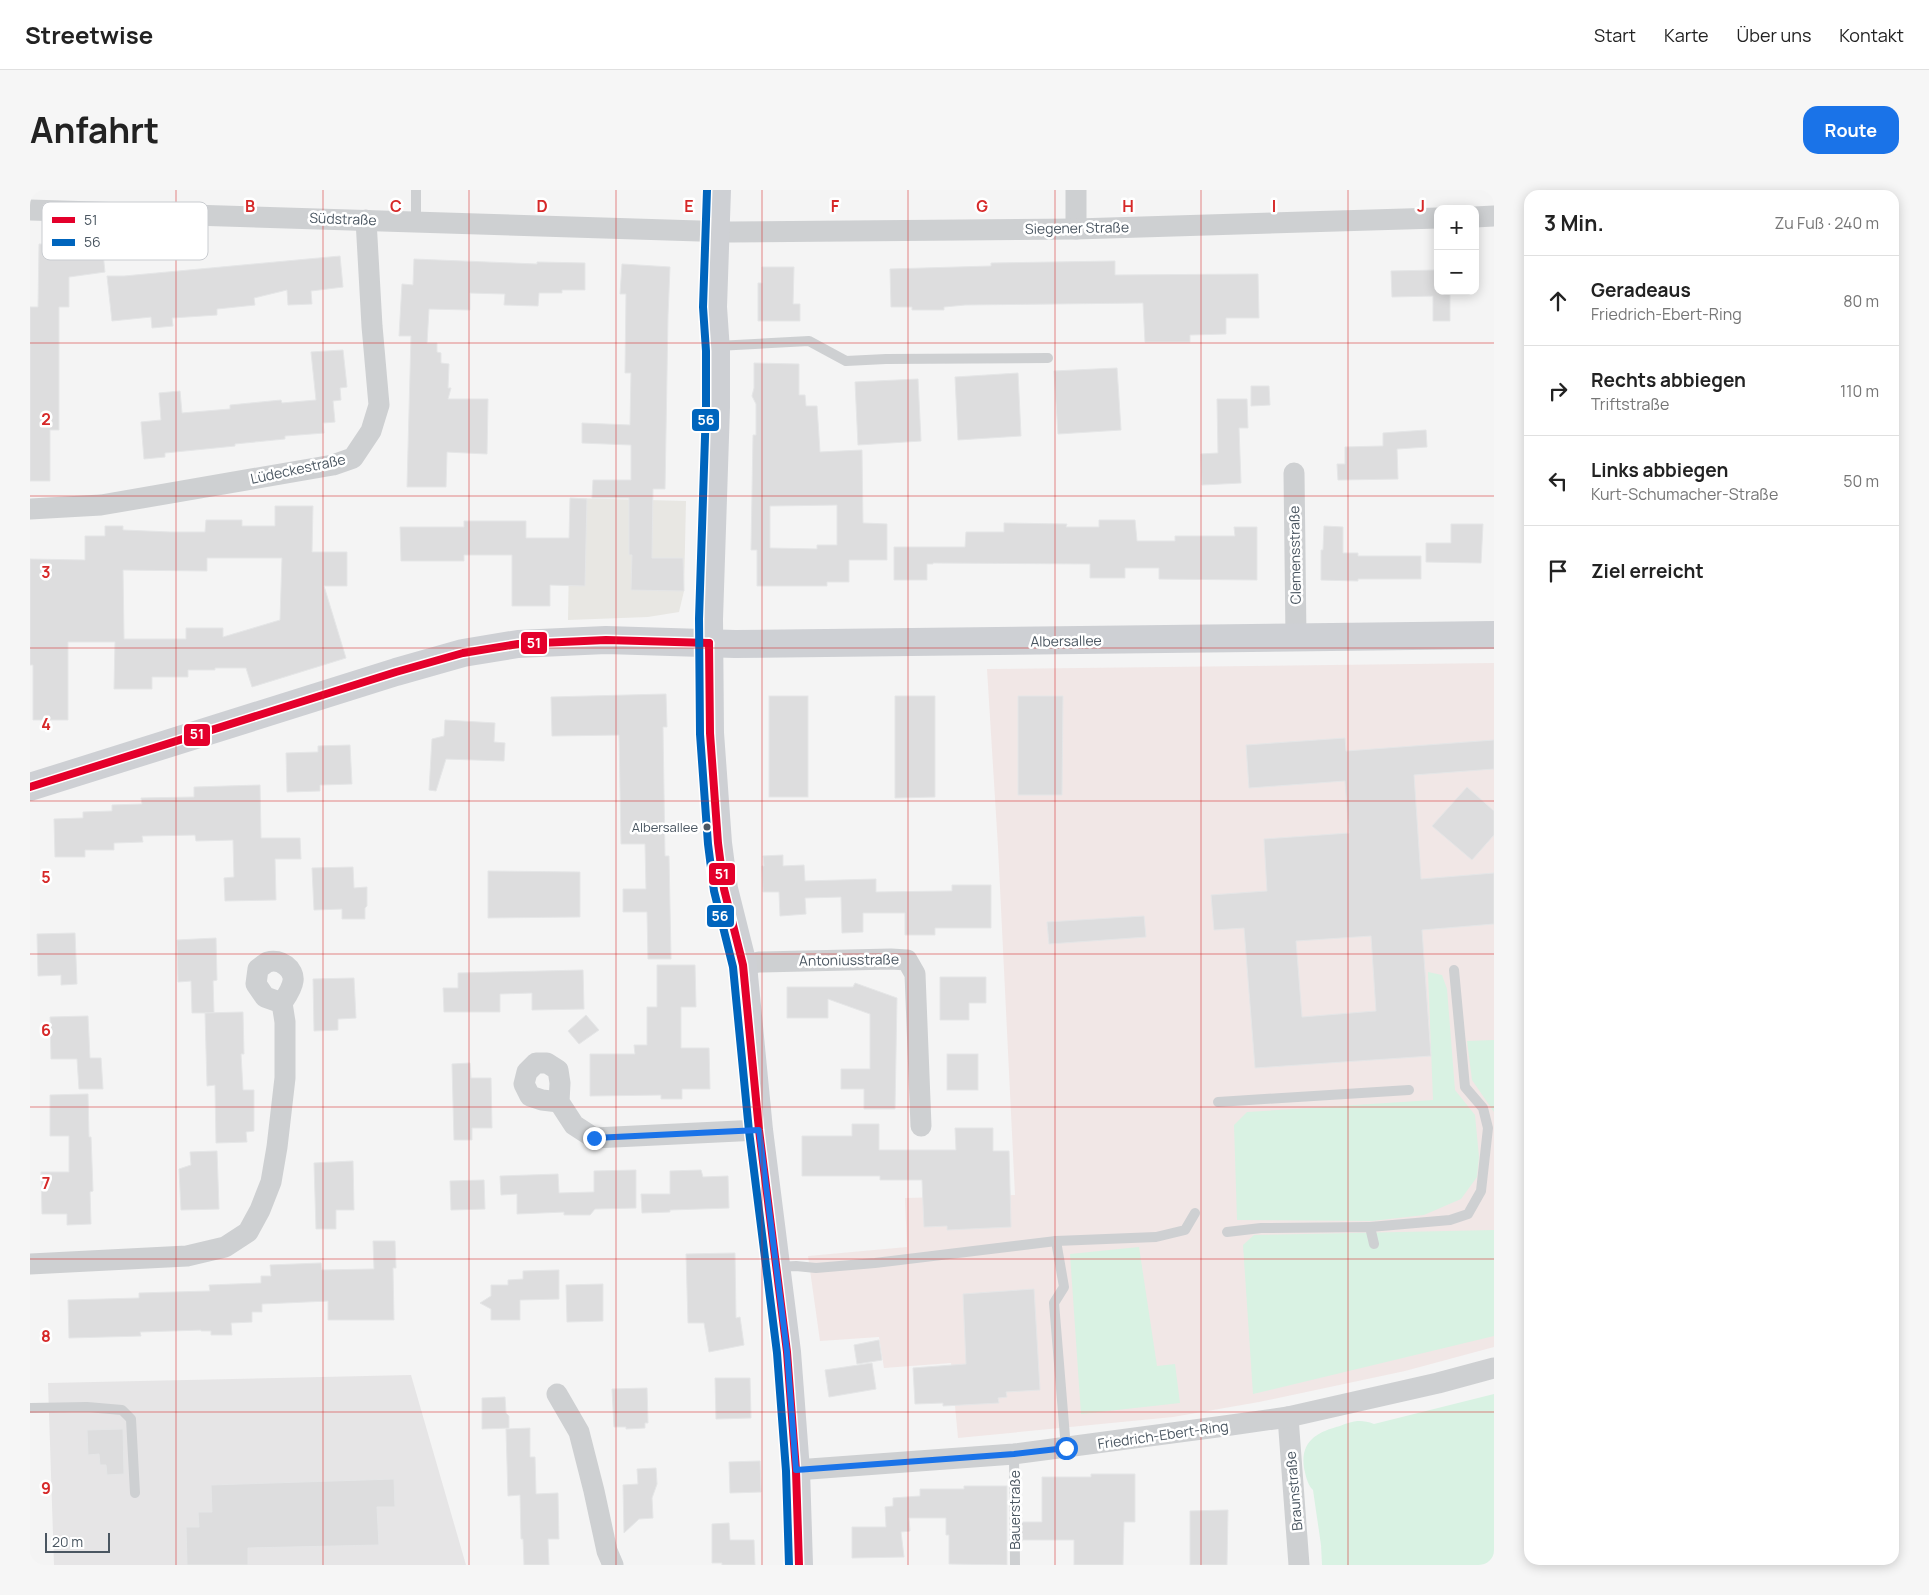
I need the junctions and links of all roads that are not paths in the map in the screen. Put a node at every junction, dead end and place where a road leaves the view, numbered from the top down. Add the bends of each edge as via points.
1 (416, 190) edge
2 (717, 190) edge
3 (1076, 190) edge
4 (208, 215) edge
5 (1494, 216) edge
6 (1479, 217) edge
7 (1434, 218) edge
8 (366, 220) junction
9 (416, 222) junction
10 (1076, 229) junction
11 (715, 231) junction
12 (716, 346) junction
13 (1048, 358) dead end
14 (1294, 473) dead end
15 (30, 509) edge
16 (1494, 635) edge
17 (1296, 637) junction
18 (709, 643) junction
19 (30, 787) edge
20 (742, 965) junction
21 (1454, 970) dead end
22 (282, 1003) dead end
23 (1409, 1090) dead end
24 (558, 1102) dead end
25 (1218, 1102) dead end
26 (921, 1126) dead end
27 (759, 1130) junction
28 (1195, 1213) dead end
29 (1370, 1226) junction
30 (1227, 1232) dead end
31 (1056, 1241) junction
32 (1374, 1244) dead end
33 (30, 1264) edge
34 (776, 1267) junction
35 (1494, 1368) edge
36 (557, 1394) dead end
37 (30, 1408) edge
38 (1288, 1417) junction
39 (1066, 1448) junction
40 (1014, 1454) junction
41 (796, 1470) junction
42 (135, 1493) dead end
43 (613, 1565) edge
44 (799, 1565) edge
45 (1015, 1565) edge
46 (1299, 1565) edge

1 - 9 lane
2 - 11 street
3 - 10 street
4 - 8 street, Südstraße
5 - 6 street
7 - 10 street, Siegener Straße
8 - 9 street, Südstraße
8 - 15 street, Lüdeckestraße via 378,405 371,431 353,458 333,465 102,505
9 - 11 street, Südstraße
10 - 11 street, Siegener Straße
11 - 12 street via 713,306
12 - 13 lane via 809,341 846,361
12 - 18 street
14 - 17 street, Clemensstraße
16 - 17 street, Albersallee
17 - 18 street, Albersallee
18 - 19 street, Albersallee via 606,640 518,644 463,653
18 - 20 street via 710,733 718,843 724,889
20 - 26 street, Antoniusstraße via 907,960 915,974
20 - 27 street
21 - 29 lane via 1465,1087 1484,1108 1488,1128 1481,1191 1468,1214 1450,1220
22 - 33 street via 285,1078 277,1147 271,1182 248,1232 225,1247 187,1256
23 - 25 lane
24 - 27 street via 574,1125 594,1138
27 - 34 street
28 - 31 lane via 1185,1230 1156,1237
29 - 30 lane via 1261,1228
29 - 32 lane
31 - 34 lane via 875,1263 816,1268
31 - 39 lane via 1064,1288 1054,1303
34 - 41 street via 787,1352
35 - 38 street, Friedrich-Ebert-Ring
36 - 43 street via 578,1432
37 - 42 lane via 122,1410 131,1420
38 - 39 street, Friedrich-Ebert-Ring
38 - 46 street, Braunstraße
39 - 40 street, Friedrich-Ebert-Ring
40 - 41 street, Friedrich-Ebert-Ring
40 - 45 lane, Bauerstraße
41 - 44 street

